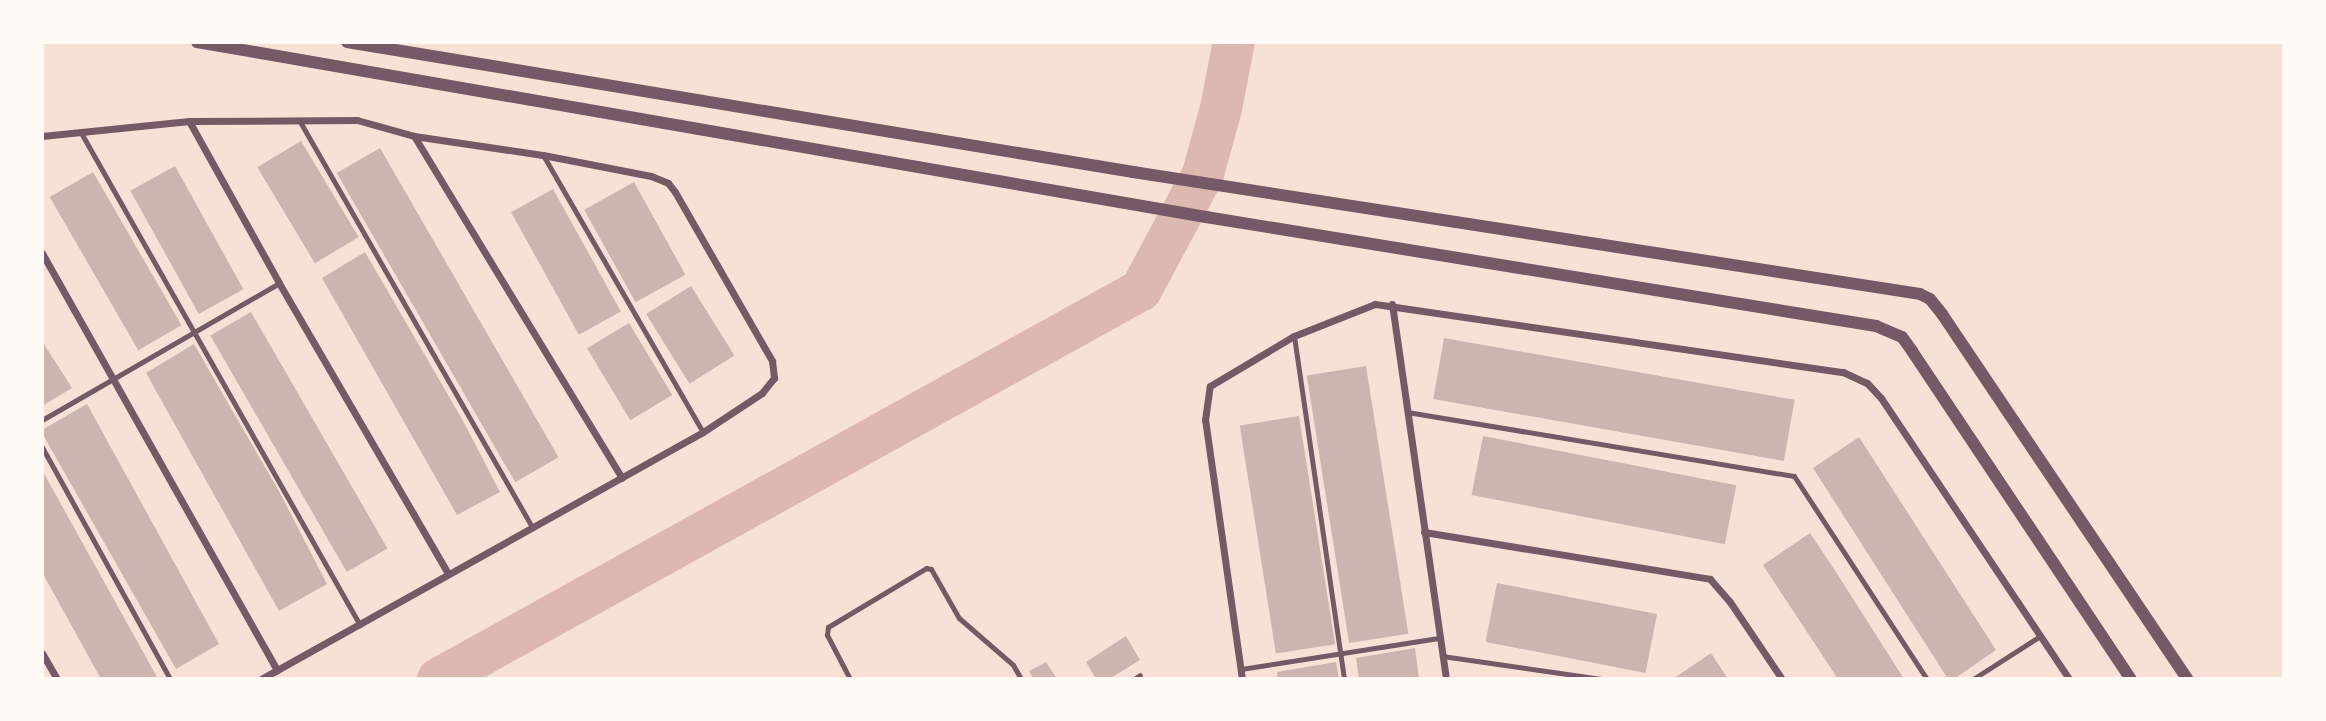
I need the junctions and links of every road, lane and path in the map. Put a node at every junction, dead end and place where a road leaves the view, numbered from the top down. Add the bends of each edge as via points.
1 (197, 42) edge
2 (347, 42) edge
3 (297, 118) junction
4 (189, 121) junction
5 (80, 131) junction
6 (42, 136) edge
7 (414, 136) junction
8 (543, 155) junction
9 (42, 253) edge
10 (279, 283) junction
11 (1392, 304) junction
12 (196, 331) junction
13 (1294, 336) junction
14 (111, 379) junction
15 (1406, 412) junction
16 (42, 420) edge
17 (703, 432) junction
18 (42, 447) edge
19 (622, 478) junction
20 (532, 527) junction
21 (1424, 532) junction
22 (448, 573) junction
23 (360, 625) junction
24 (2040, 636) junction
25 (1439, 638) junction
26 (42, 653) edge
27 (1340, 653) junction
28 (1443, 656) junction
29 (1241, 669) junction
30 (277, 670) junction
31 (1140, 675) dead end
32 (57, 679) edge
33 (170, 679) edge
34 (261, 679) edge
35 (850, 679) edge
36 (1021, 679) edge
37 (1134, 679) edge
38 (1242, 679) edge
39 (1344, 679) edge
40 (1446, 679) edge
41 (1601, 679) edge
42 (1782, 679) edge
43 (1927, 679) edge
44 (1973, 679) edge
45 (2069, 679) edge
46 (2131, 679) edge
47 (2187, 679) edge

1 - 46 street via 1890,331 1902,337 1912,351
2 - 47 street via 1224,187 1920,294 1942,314
3 - 4 street
3 - 7 street via 357,120
3 - 20 lane
4 - 5 street
4 - 10 street
5 - 6 street
5 - 12 lane
7 - 8 street
7 - 19 street
8 - 17 lane
8 - 17 street via 668,183 772,361 774,377 762,393
9 - 14 street
10 - 12 lane
10 - 22 street
11 - 13 street via 1375,304
11 - 15 street
11 - 24 street via 1843,372 1867,383
12 - 14 lane
12 - 23 lane
13 - 27 lane
13 - 29 street via 1210,387 1205,420
14 - 16 lane
14 - 30 street
15 - 21 street
15 - 43 lane via 1794,476
17 - 19 street
18 - 33 lane
19 - 20 street
20 - 22 street
21 - 25 street
21 - 42 street via 1710,579
22 - 23 street
23 - 30 street
24 - 44 lane
24 - 45 street
25 - 27 lane
25 - 28 street
26 - 32 street
27 - 29 lane
27 - 39 lane
28 - 40 street
28 - 41 lane
29 - 38 street
30 - 34 street
31 - 37 lane
35 - 36 lane via 827,635 828,627 926,568 931,569 959,618 1013,665

